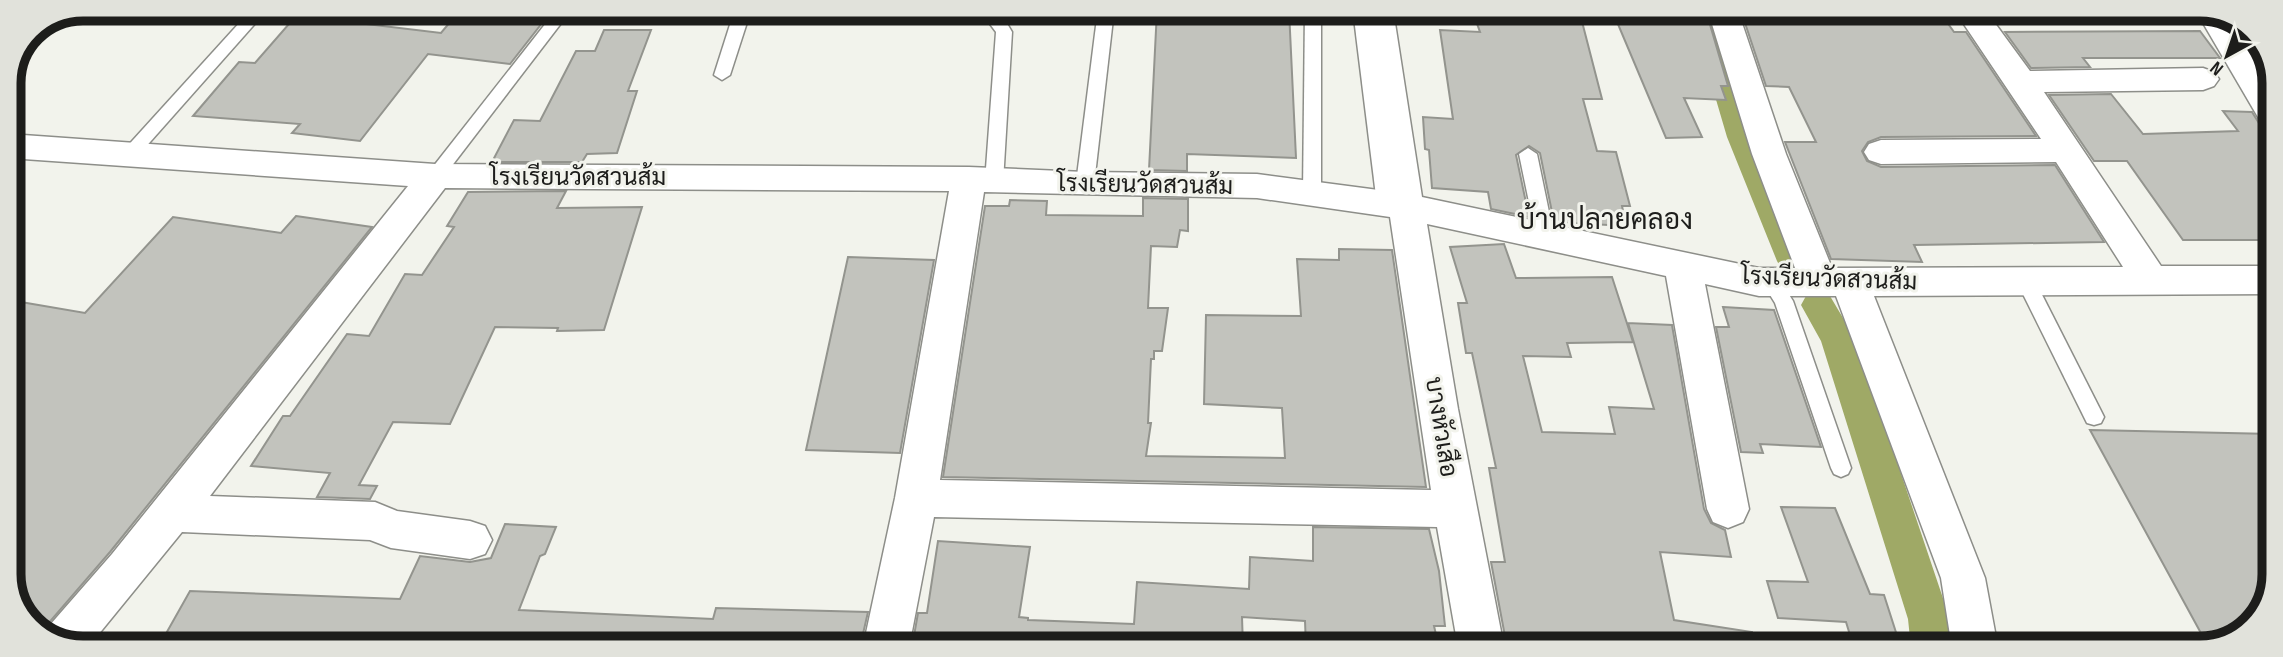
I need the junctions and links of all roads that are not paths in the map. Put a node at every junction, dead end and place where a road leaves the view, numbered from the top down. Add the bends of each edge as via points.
1 (249, 21) edge
2 (556, 21) edge
3 (739, 21) edge
4 (999, 21) edge
5 (1105, 21) edge
6 (1313, 21) edge
7 (1363, 21) edge
8 (1379, 21) edge
9 (1726, 21) edge
10 (1977, 21) edge
11 (2219, 24) edge
12 (722, 75) dead end
13 (2203, 79) dead end
14 (2021, 82) junction
15 (2262, 97) edge
16 (21, 147) edge
17 (2065, 150) junction
18 (1881, 152) dead end
19 (1528, 154) dead end
20 (129, 155) junction
21 (435, 176) junction
22 (981, 180) junction
23 (1085, 184) junction
24 (1312, 193) junction
25 (1395, 205) junction
26 (1545, 236) junction
27 (1683, 267) junction
28 (2262, 281) edge
29 (1771, 282) junction
30 (2026, 282) junction
31 (2152, 282) junction
32 (1834, 283) junction
33 (2094, 417) dead end
34 (1841, 468) dead end
35 (916, 498) junction
36 (1454, 509) junction
37 (1728, 509) dead end
38 (172, 513) junction
39 (470, 540) dead end
40 (69, 634) edge
41 (888, 636) edge
42 (1479, 636) edge
43 (1973, 636) edge

1 - 20 lane
2 - 21 lane
3 - 12 lane
4 - 22 lane via 1004,32
5 - 23 lane
6 - 24 lane
7 - 25 lane
8 - 25 street, บางหัวเสือ
9 - 32 street via 1769,154
10 - 14 street
11 - 15 street
13 - 14 street
14 - 17 street
16 - 20 street, โรงเรียนวัดสวนส้ม
17 - 18 street
17 - 31 street
19 - 26 lane
20 - 21 street, โรงเรียนวัดสวนส้ม
21 - 22 street, โรงเรียนวัดสวนส้ม
21 - 38 street
22 - 23 street, โรงเรียนวัดสวนส้ม
22 - 35 street
23 - 24 street, โรงเรียนวัดสวนส้ม via 1257,186
24 - 25 street, โรงเรียนวัดสวนส้ม
25 - 26 street, โรงเรียนวัดสวนส้ม
25 - 36 street, บางหัวเสือ
26 - 27 street, โรงเรียนวัดสวนส้ม
27 - 29 street, โรงเรียนวัดสวนส้ม
27 - 37 street
28 - 31 street, โรงเรียนวัดสวนส้ม
29 - 32 street, โรงเรียนวัดสวนส้ม
29 - 34 lane via 1784,301
30 - 31 street, โรงเรียนวัดสวนส้ม
30 - 32 street, โรงเรียนวัดสวนส้ม
30 - 33 lane
32 - 43 street via 1963,578
35 - 36 street
35 - 41 street
36 - 42 street, บางหัวเสือ
38 - 39 street via 376,522 391,529
38 - 40 street

